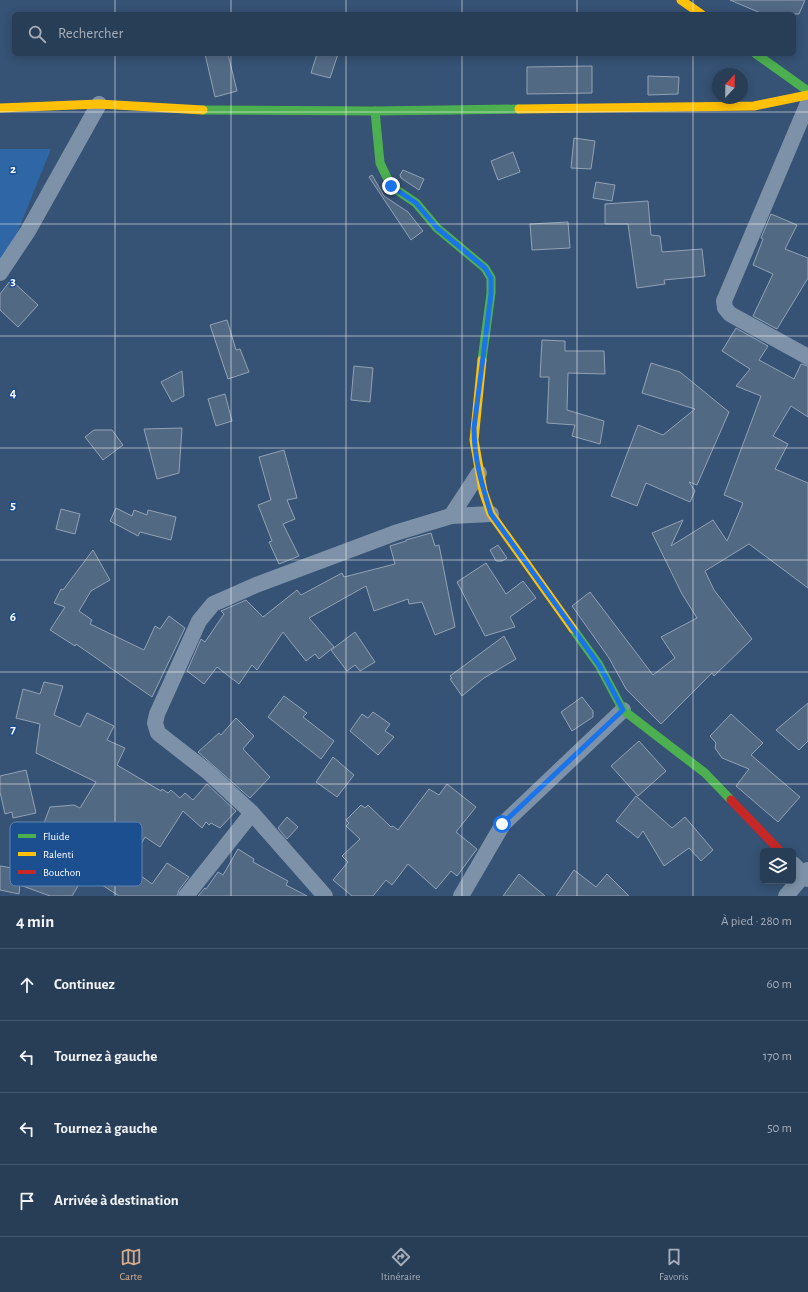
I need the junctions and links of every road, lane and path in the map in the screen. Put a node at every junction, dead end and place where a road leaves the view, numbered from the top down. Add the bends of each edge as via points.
1 (681, 0) edge
2 (698, 12) edge
3 (759, 56) edge
4 (808, 91) edge
5 (808, 95) edge
6 (808, 103) edge
7 (100, 104) junction
8 (0, 108) edge
9 (375, 111) junction
10 (0, 272) edge
11 (808, 357) edge
12 (479, 473) junction
13 (491, 514) junction
14 (452, 516) junction
15 (623, 710) junction
16 (252, 813) junction
17 (777, 848) edge
18 (803, 872) edge
19 (186, 896) edge
20 (326, 896) edge
21 (461, 896) edge
22 (786, 896) edge

1 - 2 street
3 - 4 street
5 - 9 street via 754,106
6 - 11 street via 724,302 730,314
7 - 8 street
7 - 9 street via 202,110
7 - 10 street via 28,232
9 - 12 street via 380,163 391,186 416,203 437,228 485,268 491,278 474,428
12 - 13 street
12 - 14 street
13 - 14 street
13 - 15 street via 599,665
14 - 16 street via 395,533 256,585 213,604 199,621 175,671 155,723 158,733 208,772
15 - 17 street via 705,773
15 - 21 street via 502,824
16 - 19 street
16 - 20 street
18 - 22 street

